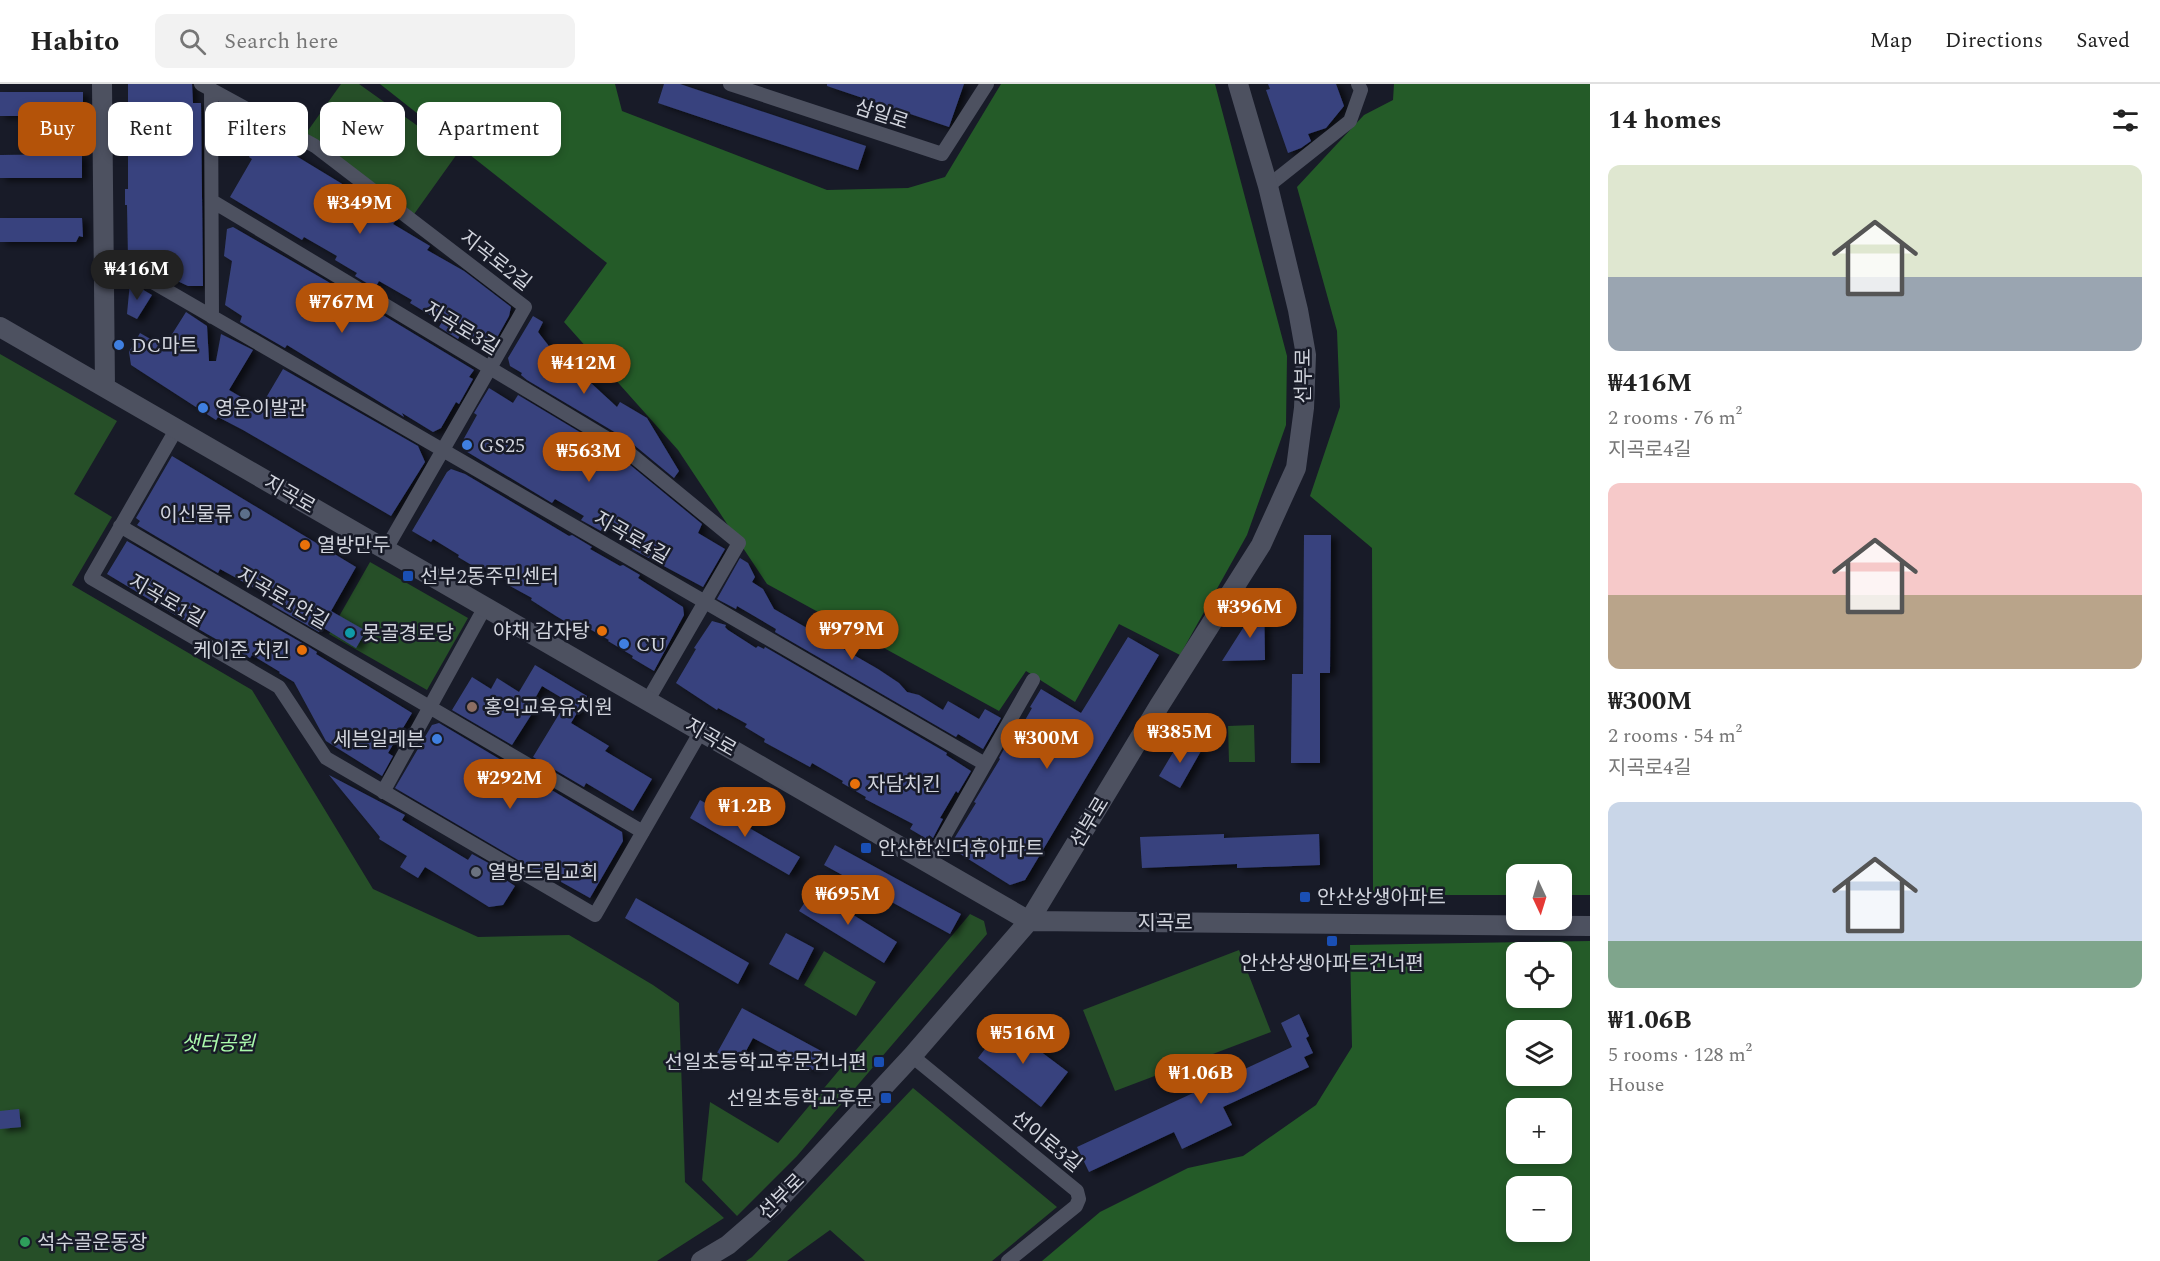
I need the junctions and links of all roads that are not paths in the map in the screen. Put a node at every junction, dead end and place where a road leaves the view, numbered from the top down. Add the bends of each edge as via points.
1 (102, 84) edge
2 (730, 84) edge
3 (987, 84) edge
4 (1238, 84) edge
5 (1359, 84) edge
6 (206, 87) edge
7 (1268, 186) junction
8 (212, 201) junction
9 (104, 254) junction
10 (212, 317) junction
11 (0, 327) edge
12 (490, 368) junction
13 (105, 387) junction
14 (177, 428) junction
15 (443, 450) junction
16 (120, 526) junction
17 (386, 549) junction
18 (705, 602) junction
19 (485, 607) junction
20 (1033, 680) dead end
21 (648, 700) junction
22 (430, 707) junction
23 (701, 731) junction
24 (985, 764) junction
25 (383, 792) junction
26 (643, 832) junction
27 (929, 863) junction
28 (1029, 921) junction
29 (1590, 926) edge
30 (912, 1056) junction
31 (701, 1261) edge
32 (1008, 1261) edge

1 - 9 main road
2 - 3 street, 삼일로 via 942,154
4 - 7 main road, 선부로
5 - 7 street via 1361,90 1350,121
6 - 8 street, 지곡로2길
6 - 12 street, 지곡로2길 via 315,146 525,307
7 - 28 main road, 선부로 via 1306,355 1296,468 1261,545
8 - 10 street, 지곡로2길
8 - 12 street, 지곡로3길
9 - 10 street, 지곡로4길
9 - 13 main road
10 - 15 street, 지곡로4길
11 - 13 main road, 지곡로
12 - 15 street, 지곡로2길
12 - 18 street, 지곡로3길 via 623,448 739,543
13 - 14 main road, 지곡로
14 - 16 street, 지곡로1길
14 - 17 main road, 지곡로
15 - 17 street, 지곡로2길
15 - 18 street, 지곡로4길
16 - 22 street, 지곡로1안길
16 - 25 street, 지곡로1길 via 91,578 279,687 326,758
17 - 19 main road, 지곡로
18 - 21 street, 지곡로3길
18 - 24 street, 지곡로4길
19 - 21 main road, 지곡로
19 - 22 street
20 - 24 street
21 - 23 main road, 지곡로
22 - 25 street
22 - 26 street, 지곡로1안길
23 - 26 street
23 - 27 main road, 지곡로
24 - 27 street
25 - 26 street, 지곡로1길 via 595,915
27 - 28 main road, 지곡로
28 - 29 main road, 지곡로
28 - 30 main road, 선부로
30 - 31 main road, 선부로 via 773,1206 728,1245
30 - 32 street, 선이로3길 via 1077,1191 1076,1206

